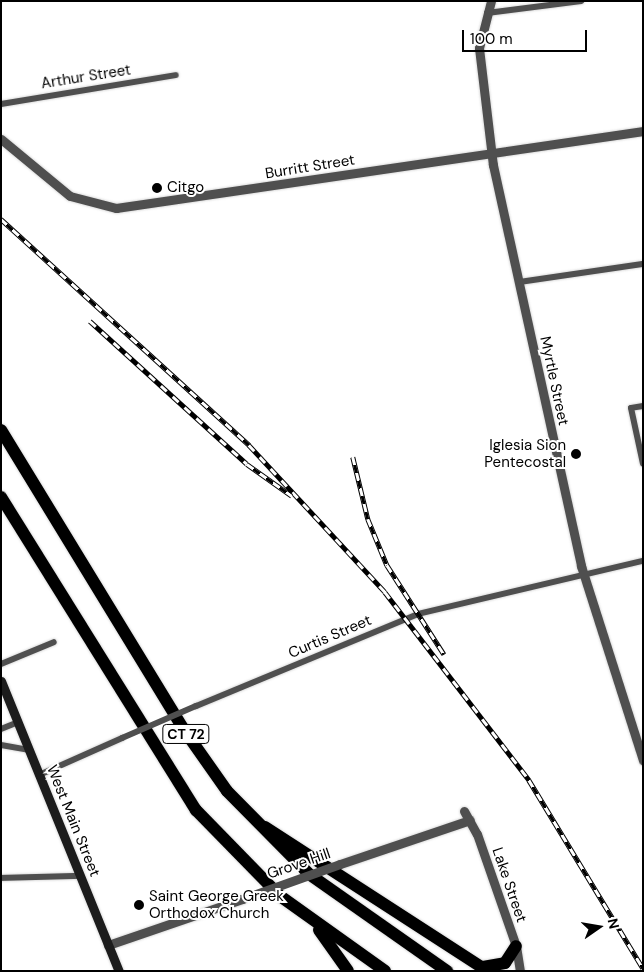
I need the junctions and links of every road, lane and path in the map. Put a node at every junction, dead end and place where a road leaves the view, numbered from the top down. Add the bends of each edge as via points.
1 (491, 1) edge
2 (581, 1) edge
3 (486, 13) junction
4 (176, 75) dead end
5 (1, 104) edge
6 (643, 131) edge
7 (1, 139) edge
8 (491, 153) junction
9 (643, 264) edge
10 (519, 282) junction
11 (643, 406) edge
12 (1, 430) edge
13 (643, 464) edge
14 (1, 497) edge
15 (643, 561) edge
16 (583, 574) junction
17 (54, 642) dead end
18 (1, 664) edge
19 (1, 681) edge
20 (18, 722) junction
21 (1, 729) edge
22 (1, 745) edge
23 (29, 750) junction
24 (643, 758) edge
25 (39, 775) junction
26 (242, 810) junction
27 (464, 811) dead end
28 (470, 820) junction
29 (80, 876) junction
30 (1, 878) edge
31 (315, 924) junction
32 (108, 945) junction
33 (516, 946) junction
34 (485, 969) edge
35 (119, 971) edge
36 (348, 971) edge
37 (385, 971) edge
38 (447, 971) edge
39 (520, 971) edge

1 - 3 street, Myrtle Street
2 - 3 street via 507,14
3 - 8 street, Myrtle Street via 480,70
4 - 5 street, Arthur Street
6 - 8 street, Burritt Street
7 - 8 street, Burritt Street via 70,196 111,208
8 - 10 street, Myrtle Street
9 - 10 street
10 - 16 street, Myrtle Street
11 - 13 street via 631,408
12 - 26 highway, CT 72 via 182,727
14 - 31 highway, CT 72 via 187,798 246,864
15 - 16 street, Curtis Street
16 - 24 street, Myrtle Street
16 - 25 street, Curtis Street, bridge via 418,614
17 - 18 street
19 - 20 main road, West Main Street
20 - 21 street
20 - 23 main road, West Main Street
22 - 23 street
23 - 25 main road, West Main Street
25 - 29 main road, West Main Street
26 - 34 highway
26 - 38 highway, CT 72 via 328,889
27 - 28 street, Lake Street
28 - 32 street, Grove Hill, bridge
28 - 33 street, Lake Street
29 - 30 street
29 - 32 main road, West Main Street
31 - 36 highway
31 - 37 highway, CT 72
32 - 35 main road, West Main Street
33 - 34 highway via 505,964
33 - 39 street, Lake Street

